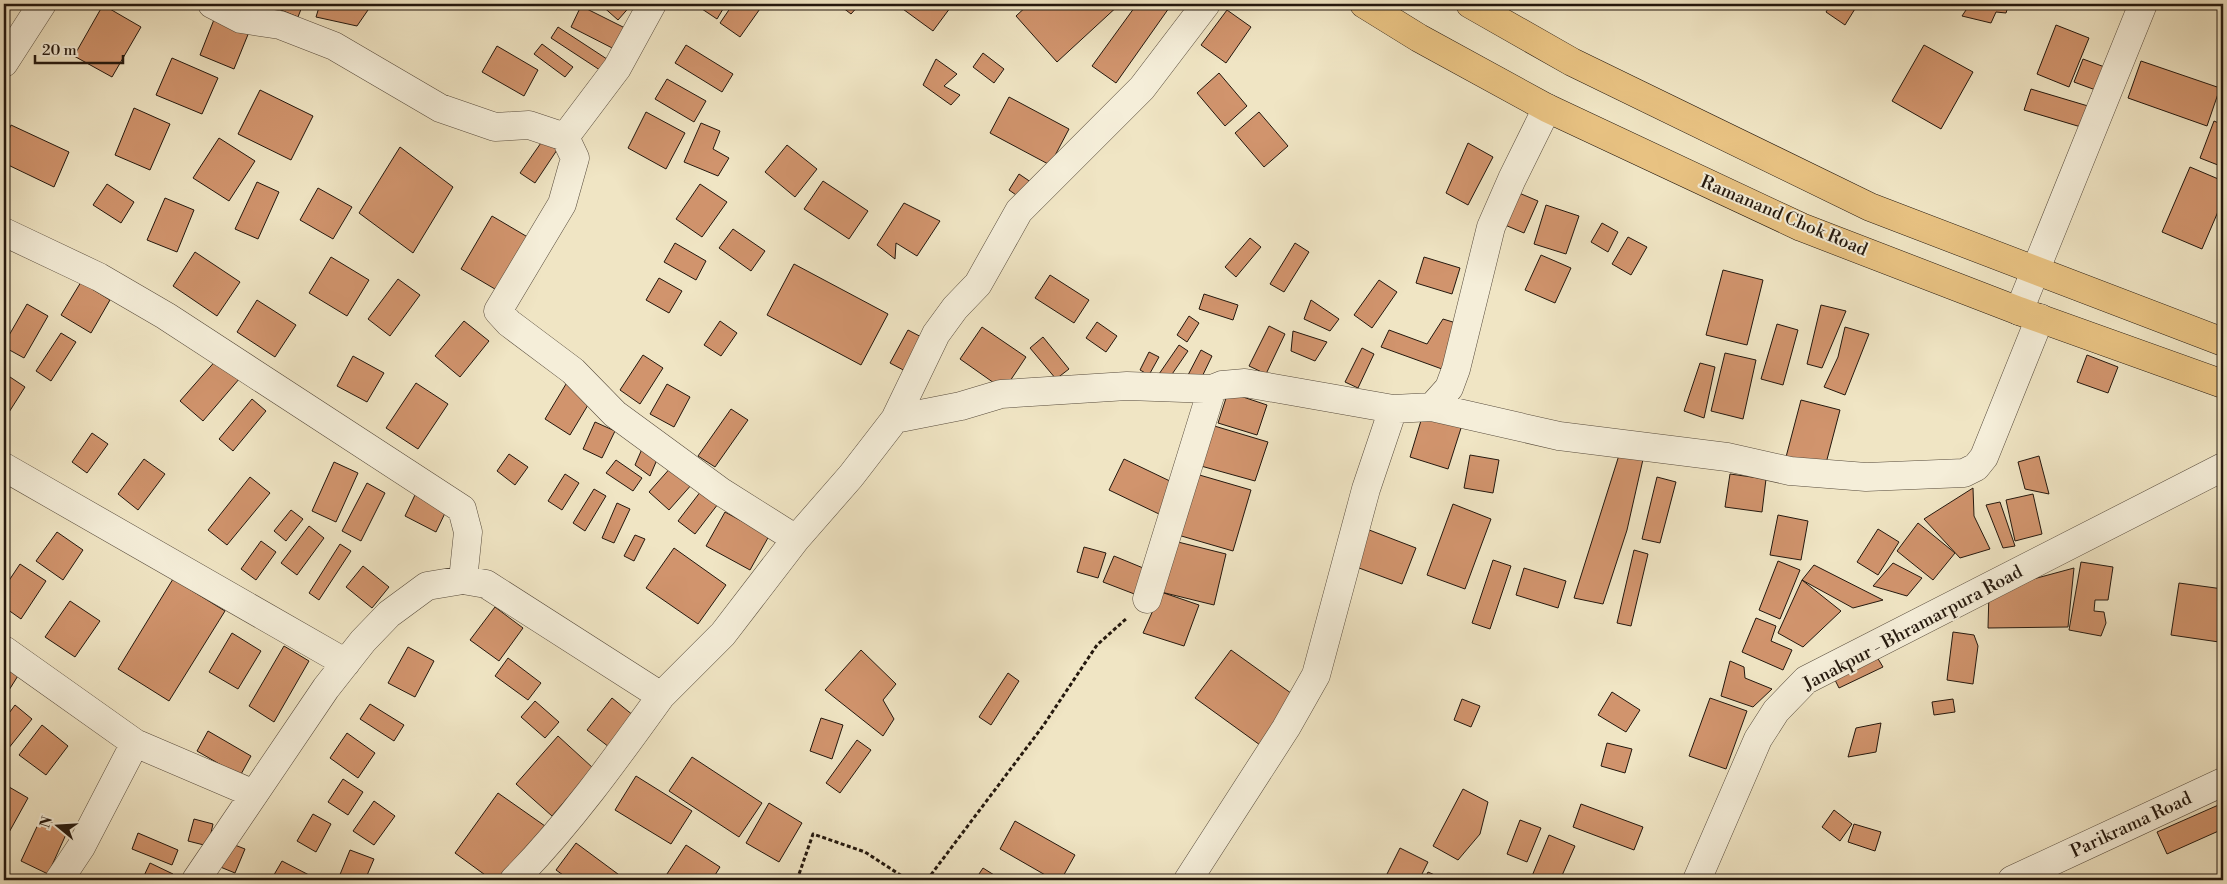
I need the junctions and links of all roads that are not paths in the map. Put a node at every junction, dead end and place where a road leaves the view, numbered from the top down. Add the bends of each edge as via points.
1 (42, 4) edge
2 (212, 4) edge
3 (652, 4) edge
4 (1206, 4) edge
5 (1364, 4) edge
6 (1470, 4) edge
7 (2143, 4) edge
8 (4, 63) edge
9 (1547, 108) junction
10 (565, 137) junction
11 (4, 232) edge
12 (2035, 271) junction
13 (2030, 314) junction
14 (2223, 342) edge
15 (2223, 384) edge
16 (1212, 389) junction
17 (1432, 408) junction
18 (1393, 409) junction
19 (894, 419) junction
20 (4, 467) edge
21 (2223, 468) edge
22 (796, 539) junction
23 (463, 580) junction
24 (1147, 598) road end
25 (4, 650) edge
26 (346, 663) junction
27 (661, 696) junction
28 (135, 743) junction
29 (2223, 782) edge
30 (254, 794) junction
31 (2040, 874) edge
32 (59, 880) edge
33 (196, 880) edge
34 (514, 880) edge
35 (1188, 880) edge
36 (1696, 880) edge
37 (2012, 880) edge

1 - 8 street
2 - 10 street via 240,19 280,26 334,46 440,108 495,127 530,125
3 - 10 street via 617,68
4 - 19 street via 1142,88 1020,211 978,284 936,334
5 - 9 highway, Ramanand Chok Road
6 - 12 highway via 1572,62 1870,207
7 - 12 street
9 - 13 highway, Ramanand Chok Road via 1801,227
9 - 17 street via 1491,227 1456,369 1449,388
10 - 22 street via 576,158 562,204 498,311 573,371 615,414 720,491
11 - 23 street via 99,277 166,316 462,509 468,532
12 - 13 street
12 - 14 highway
13 - 15 highway, Ramanand Chok Road
13 - 17 street via 1984,457 1976,467 1964,473 1866,476 1790,471 1727,457 1559,436
16 - 18 street via 1245,383
16 - 19 street via 1127,386 1001,394
16 - 24 street
17 - 18 street
18 - 35 street via 1366,489 1316,675 1286,728
19 - 22 street via 851,476
20 - 26 street
21 - 36 street, Janakpur - Bhramarpura Road via 1806,680 1776,711 1758,739
22 - 27 street via 723,634
23 - 26 street via 427,586 389,614
23 - 27 street via 486,584
25 - 28 street
26 - 30 street
27 - 34 street via 597,786
28 - 30 street
28 - 32 street via 81,847
29 - 31 street, Parikrama Road
30 - 33 street
31 - 37 street, Parikrama Road

